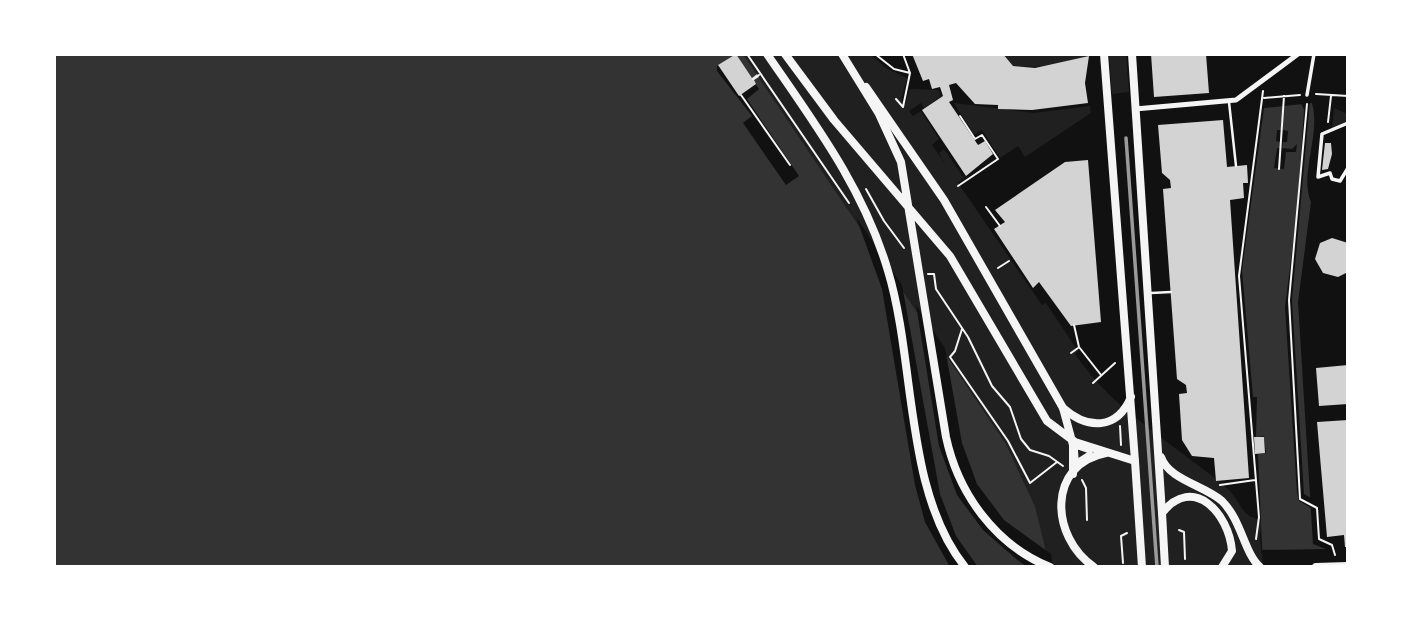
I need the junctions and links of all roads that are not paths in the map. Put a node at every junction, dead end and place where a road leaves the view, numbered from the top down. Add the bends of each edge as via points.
1 (767, 54) edge
2 (786, 54) edge
3 (842, 54) edge
4 (1104, 54) edge
5 (1132, 54) edge
6 (1298, 54) edge
7 (1314, 54) edge
8 (852, 69) junction
9 (1307, 95) road end
10 (1229, 102) junction
11 (1135, 109) junction
12 (1348, 123) edge
13 (1236, 166) dead end
14 (1348, 168) edge
15 (1171, 292) dead end
16 (1147, 293) junction
17 (1131, 397) junction
18 (1063, 408) junction
19 (1072, 440) junction
20 (1158, 448) junction
21 (1091, 452) joint
22 (1109, 453) junction
23 (1135, 461) junction
24 (1074, 474) junction
25 (1161, 513) junction
26 (1326, 566) edge
27 (1348, 566) edge
28 (965, 567) edge
29 (1050, 567) edge
30 (1094, 567) edge
31 (1142, 567) edge
32 (1166, 567) edge
33 (1222, 567) edge
34 (1261, 567) edge
35 (1316, 567) edge

1 - 28 main road via 851,181 883,254 931,504
2 - 19 main road via 834,120 950,256 1043,414
3 - 8 main road
4 - 17 main road
5 - 11 main road
6 - 10 street via 1244,96
7 - 9 street
8 - 18 main road via 938,189
8 - 29 main road via 884,122 902,169 946,437 962,486 1002,536
10 - 11 street
10 - 13 lane
11 - 16 main road
12 - 14 street via 1322,134 1318,177 1330,173 1340,181
15 - 16 lane
16 - 20 main road
17 - 18 main road via 1121,416 1104,423 1082,420
17 - 23 main road
18 - 19 main road
19 - 22 main road
19 - 24 main road
20 - 25 main road
20 - 34 main road via 1168,470 1207,489 1228,508
21 - 21 street via 1076,447 1077,461 1087,454
22 - 23 main road
22 - 24 main road via 1090,459
23 - 31 main road
24 - 30 main road via 1062,498 1063,528 1074,549
25 - 32 main road
25 - 33 main road via 1173,500 1186,495 1210,507 1230,538 1231,557
26 - 27 main road
26 - 35 main road

